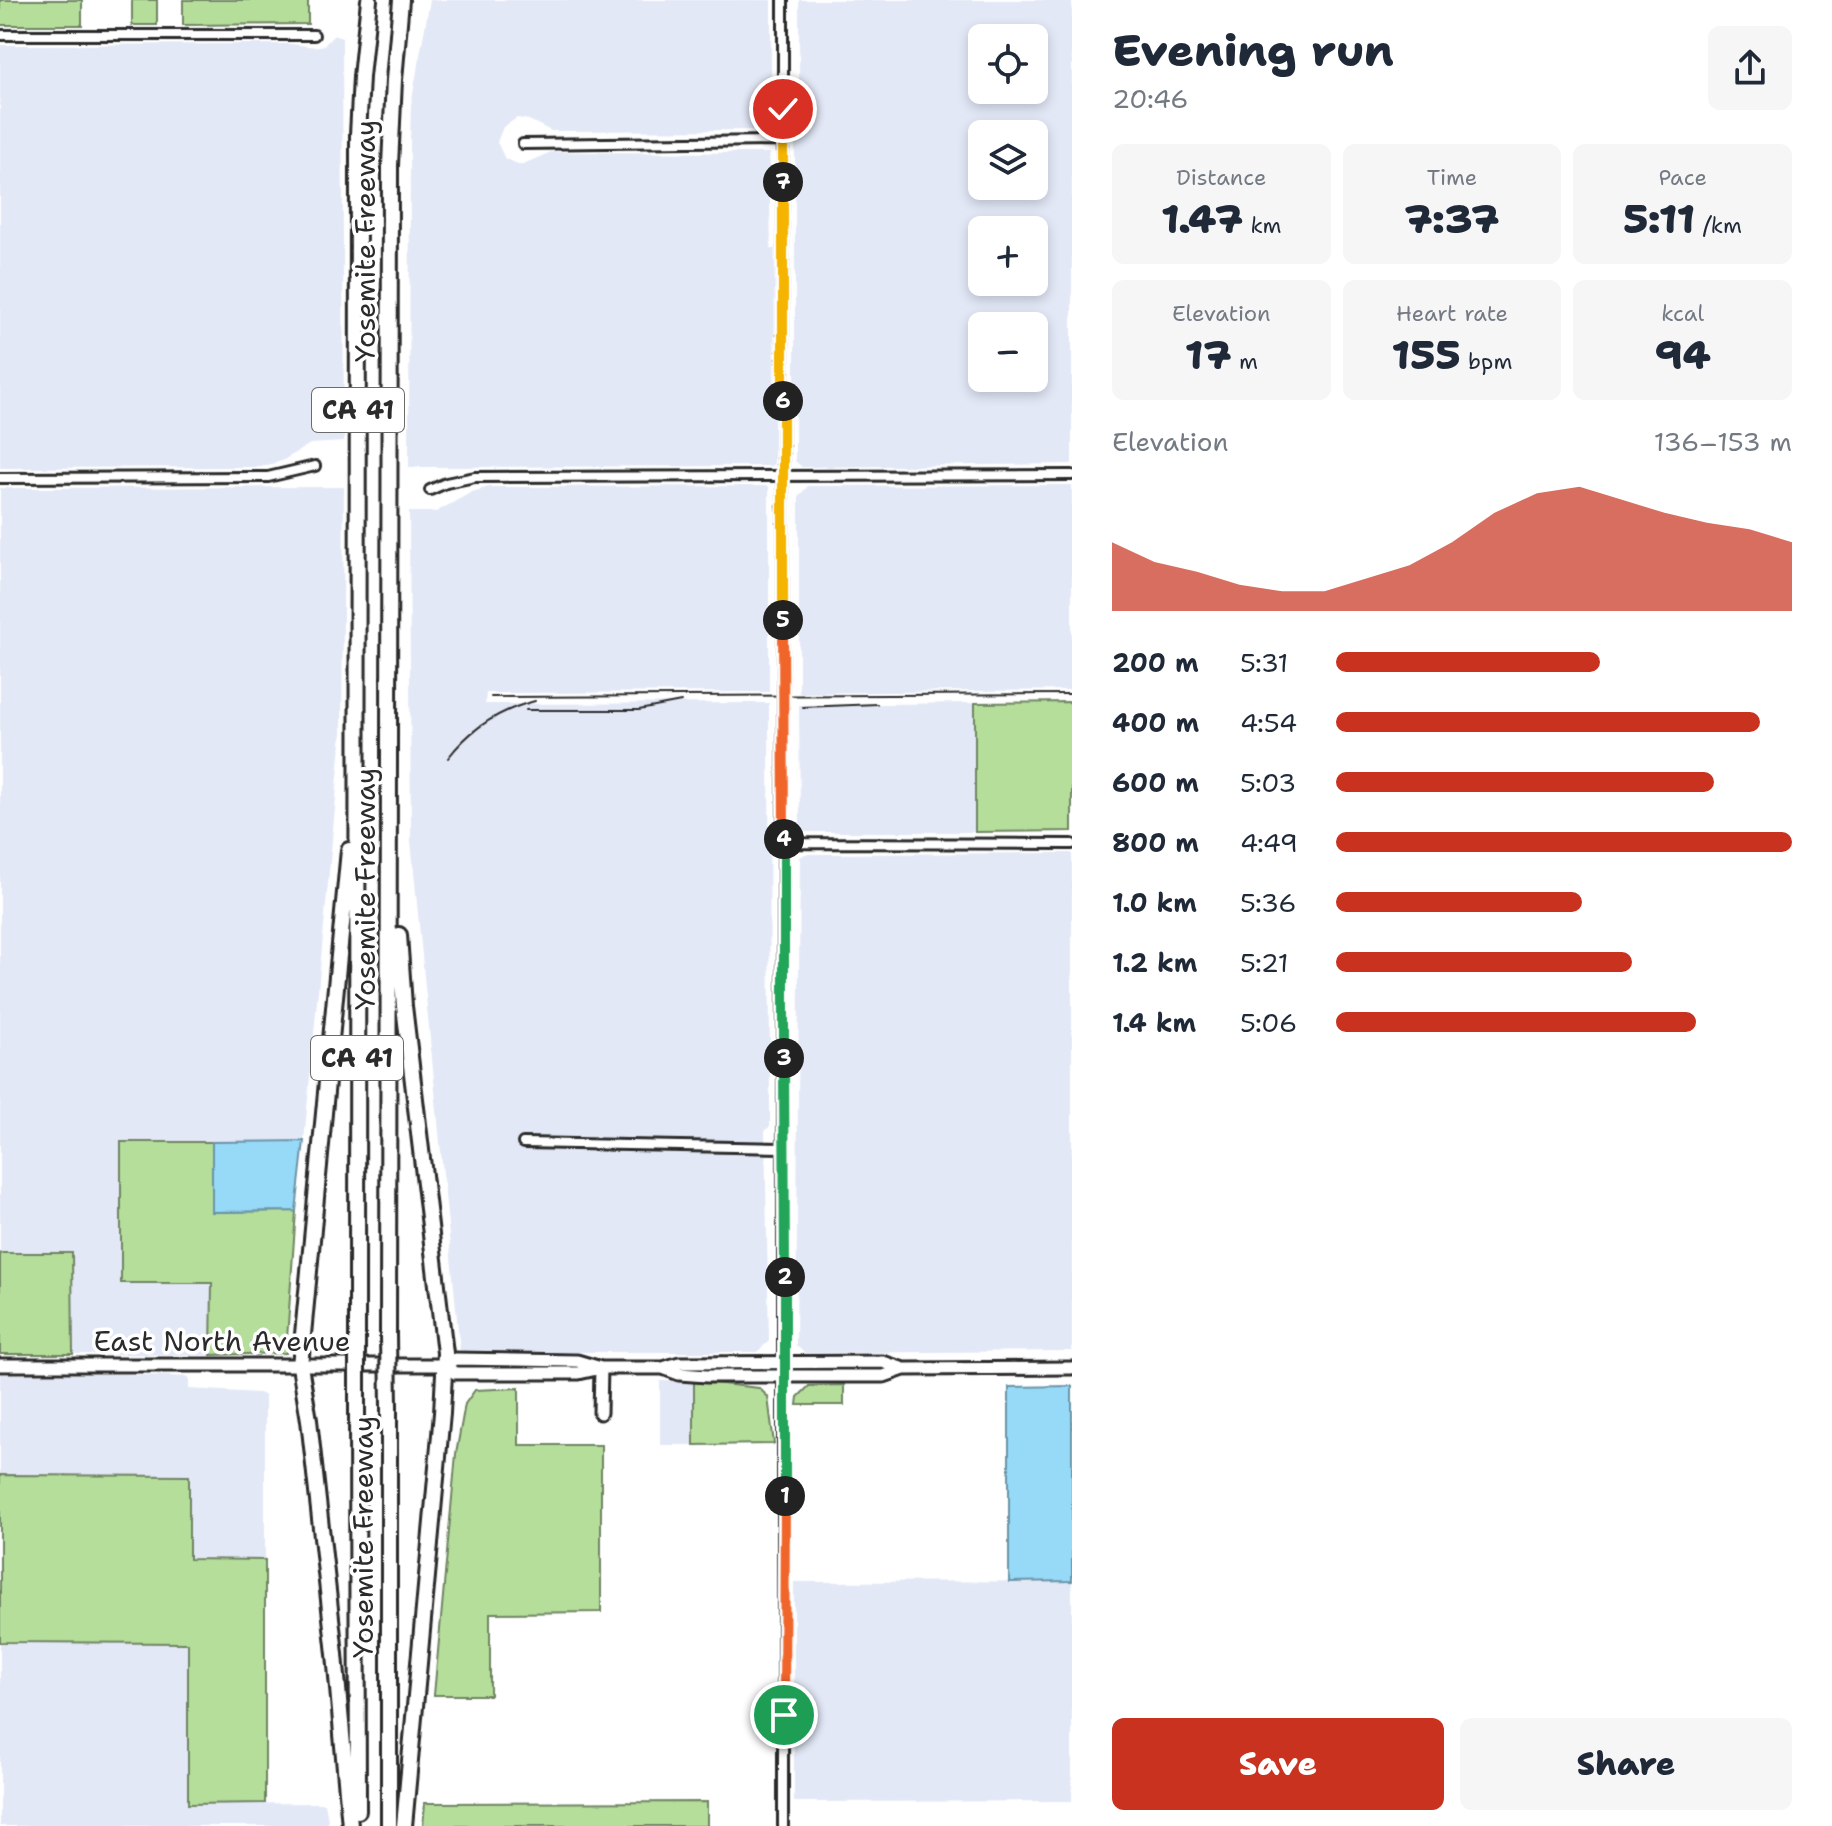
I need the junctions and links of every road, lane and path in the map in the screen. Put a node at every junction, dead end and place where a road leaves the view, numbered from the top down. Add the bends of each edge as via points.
1 (369, 0) edge
2 (401, 0) edge
3 (411, 0) edge
4 (783, 0) edge
5 (0, 35) edge
6 (314, 35) dead end
7 (394, 80) junction
8 (783, 141) junction
9 (523, 144) dead end
10 (315, 466) dead end
11 (1072, 475) edge
12 (783, 476) junction
13 (0, 478) edge
14 (430, 490) dead end
15 (357, 782) junction
16 (391, 824) junction
17 (784, 843) junction
18 (1072, 844) edge
19 (523, 1143) dead end
20 (784, 1148) junction
21 (785, 1363) junction
22 (0, 1365) edge
23 (445, 1365) junction
24 (300, 1366) junction
25 (601, 1368) junction
26 (663, 1368) junction
27 (1072, 1368) edge
28 (904, 1369) junction
29 (785, 1376) junction
30 (600, 1413) dead end
31 (350, 1826) edge
32 (358, 1826) edge
33 (389, 1826) edge
34 (404, 1826) edge
35 (783, 1826) edge

1 - 15 highway, Yosemite Freeway / CA 41 via 358,135
2 - 7 highway, Yosemite Freeway / CA 41
3 - 7 highway
4 - 8 street
5 - 6 street
7 - 16 highway, Yosemite Freeway / CA 41
8 - 9 street
8 - 12 street
10 - 13 street via 268,477
11 - 12 street
12 - 14 street via 475,477
12 - 17 street
15 - 24 highway
15 - 32 highway, Yosemite Freeway / CA 41, bridge
16 - 23 highway via 404,1006
16 - 33 highway, Yosemite Freeway / CA 41, bridge
17 - 18 street
17 - 20 street
19 - 20 street
20 - 21 street
21 - 26 street, East North Avenue via 679,1363
21 - 28 street, East North Avenue via 883,1362
21 - 29 street
22 - 24 street, East North Avenue
23 - 24 street, East North Avenue
23 - 25 street, East North Avenue via 455,1373 568,1374
23 - 34 highway
24 - 31 highway
25 - 26 street, East North Avenue
25 - 30 street
26 - 29 street, East North Avenue via 679,1374
27 - 28 street, East North Avenue
28 - 29 street, East North Avenue via 884,1376
29 - 35 street

